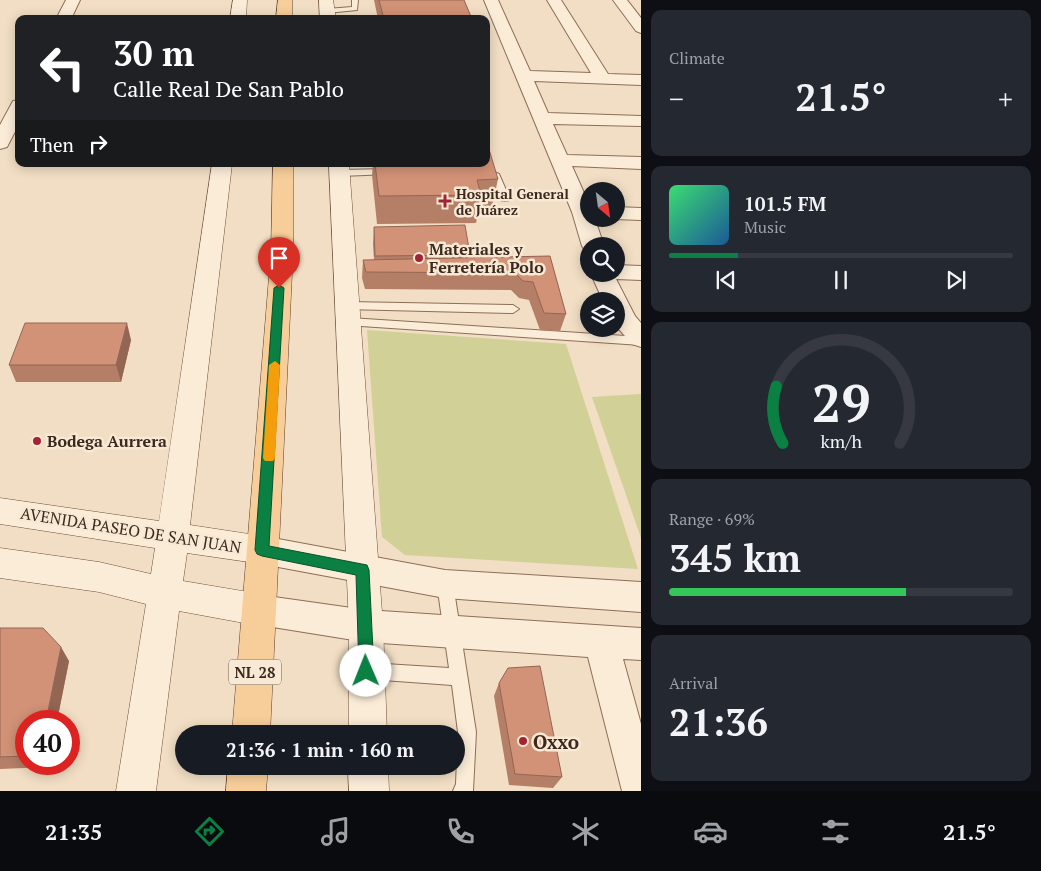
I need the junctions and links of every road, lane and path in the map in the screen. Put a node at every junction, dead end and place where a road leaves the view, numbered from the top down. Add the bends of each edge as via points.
1 (73, 0) edge
2 (240, 0) edge
3 (285, 0) edge
4 (355, 0) edge
5 (491, 0) edge
6 (554, 0) edge
7 (620, 0) edge
8 (327, 10) edge
9 (65, 15) edge
10 (238, 15) edge
11 (284, 15) edge
12 (641, 28) edge
13 (523, 76) junction
14 (602, 78) junction
15 (641, 80) edge
16 (0, 100) edge
17 (15, 100) edge
18 (15, 113) edge
19 (541, 118) junction
20 (641, 120) edge
21 (0, 143) edge
22 (559, 160) junction
23 (641, 163) edge
24 (222, 167) edge
25 (282, 167) edge
26 (340, 168) edge
27 (473, 171) edge
28 (399, 172) edge
29 (505, 199) dead end
30 (580, 202) edge
31 (625, 213) edge
32 (641, 214) edge
33 (625, 272) edge
34 (641, 273) edge
35 (606, 282) edge
36 (513, 309) dead end
37 (349, 314) junction
38 (628, 321) edge
39 (0, 511) edge
40 (173, 536) junction
41 (262, 550) junction
42 (0, 563) edge
43 (363, 570) junction
44 (445, 584) junction
45 (164, 593) junction
46 (641, 597) edge
47 (260, 610) junction
48 (366, 626) junction
49 (452, 633) junction
50 (601, 642) junction
51 (641, 644) edge
52 (366, 671) junction
53 (459, 677) junction
54 (252, 725) edge
55 (368, 725) edge
56 (247, 775) edge
57 (368, 775) edge
58 (136, 791) edge
59 (246, 791) edge
60 (369, 791) edge
61 (462, 791) edge
62 (641, 791) edge

1 - 9 street
2 - 10 street
3 - 11 main road
4 - 8 lane via 355,9
5 - 13 street
6 - 14 street
7 - 12 street
13 - 14 street
13 - 19 street
14 - 15 street
16 - 17 street
18 - 21 street
19 - 20 street
19 - 22 street
22 - 23 street
22 - 30 street
24 - 40 street
25 - 41 main road, NL 28 via 282,252
26 - 28 lane
26 - 37 street
27 - 29 lane via 491,172 496,176
31 - 32 street
33 - 34 street
35 - 38 street
36 - 37 lane
37 - 38 lane
37 - 43 street
39 - 40 street, AVENIDA PASEO DE SAN JUAN
40 - 41 street, AVENIDA PASEO DE SAN JUAN
40 - 45 street
41 - 43 street
41 - 47 main road, NL 28
42 - 45 street via 99,577
43 - 44 street
43 - 48 street
44 - 46 street
44 - 49 lane
45 - 47 street
45 - 58 street
47 - 48 street
47 - 54 main road, NL 28
48 - 49 street
48 - 52 street
49 - 50 street
49 - 53 lane
50 - 51 street
50 - 62 street
52 - 53 lane
52 - 55 street
53 - 61 lane via 467,732 465,788
56 - 59 main road
57 - 60 street

